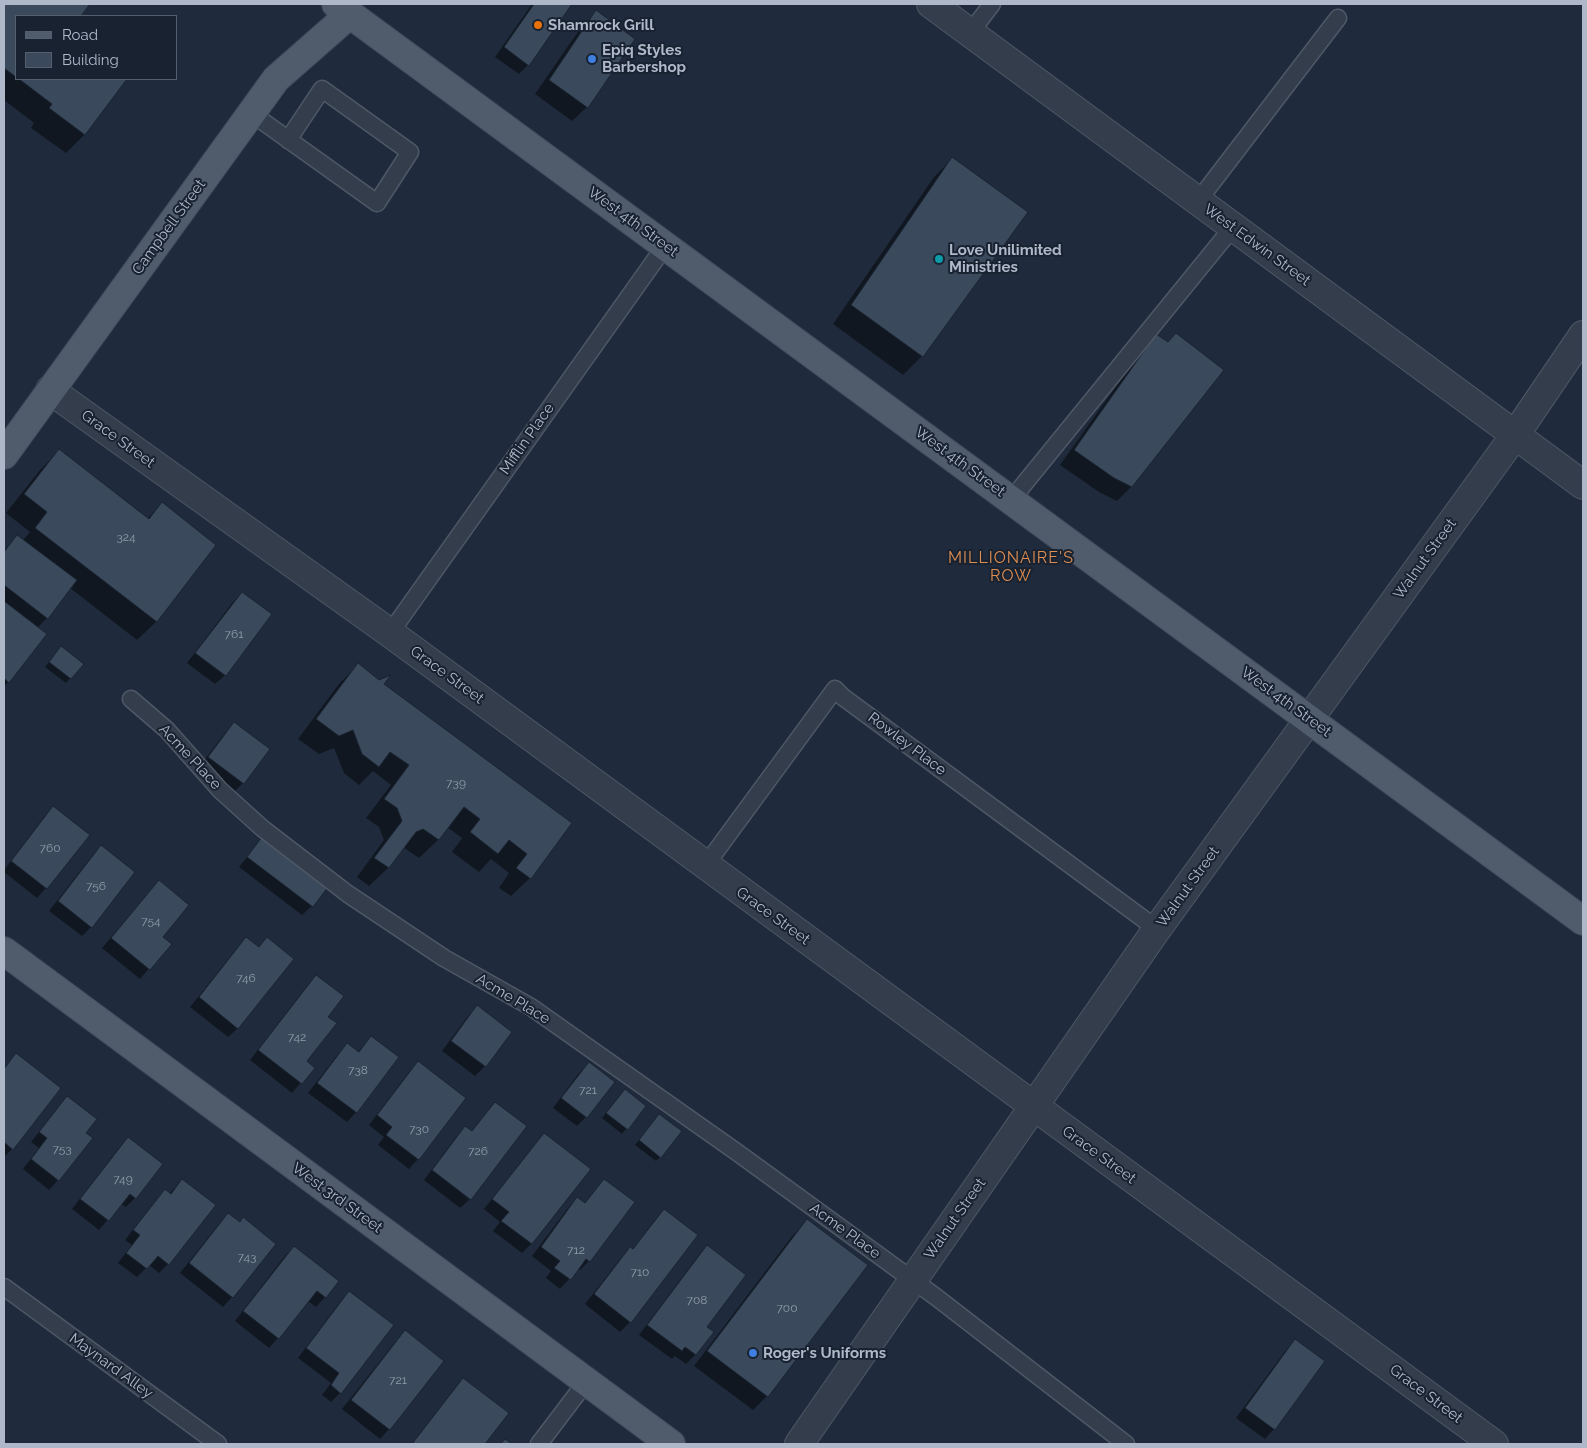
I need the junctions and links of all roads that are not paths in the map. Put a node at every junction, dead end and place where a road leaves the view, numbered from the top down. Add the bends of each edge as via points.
1 (931, 4) edge
2 (992, 4) edge
3 (343, 9) edge
4 (1338, 18) dead end
5 (970, 33) junction
6 (251, 114) junction
7 (288, 140) junction
8 (1198, 200) junction
9 (1233, 227) junction
10 (665, 246) junction
11 (1583, 336) edge
12 (50, 390) junction
13 (1514, 435) junction
14 (4, 455) edge
15 (1583, 485) edge
16 (1011, 500) junction
17 (390, 633) junction
18 (131, 699) dead end
19 (1309, 719) junction
20 (705, 866) junction
21 (1583, 921) edge
22 (1157, 929) junction
23 (4, 951) edge
24 (1033, 1107) junction
25 (912, 1280) junction
26 (4, 1287) edge
27 (586, 1382) junction
28 (218, 1444) edge
29 (539, 1444) edge
30 (671, 1444) edge
31 (799, 1444) edge
32 (1126, 1444) edge
33 (1494, 1444) edge

1 - 5 street, West Edwin Street
2 - 5 lane
3 - 6 main road, Campbell Street via 276,79
3 - 10 main road, West 4th Street
4 - 8 lane
5 - 8 street, West Edwin Street
6 - 7 lane
6 - 12 main road, Campbell Street
7 - 7 lane via 377,203 410,152 322,90
8 - 9 street, West Edwin Street
9 - 13 street, West Edwin Street
9 - 16 lane
10 - 16 main road, West 4th Street
10 - 17 lane, Mifflin Place
11 - 13 street, Walnut Street
12 - 14 main road, Campbell Street
12 - 17 street, Grace Street
13 - 15 street, West Edwin Street
13 - 19 street, Walnut Street
16 - 19 main road, West 4th Street
17 - 20 street, Grace Street
18 - 25 lane, Acme Place via 167,730 220,790 262,828 348,894 444,958 531,1007
19 - 21 main road, West 4th Street
19 - 22 street, Walnut Street
20 - 22 lane, Rowley Place via 835,689
20 - 24 street, Grace Street
22 - 24 street, Walnut Street
23 - 27 main road, West 3rd Street
24 - 25 street, Walnut Street
24 - 33 street, Grace Street
25 - 31 street, Walnut Street
25 - 32 lane, Acme Place
26 - 28 lane, Maynard Alley
27 - 29 lane
27 - 30 main road, West 3rd Street

